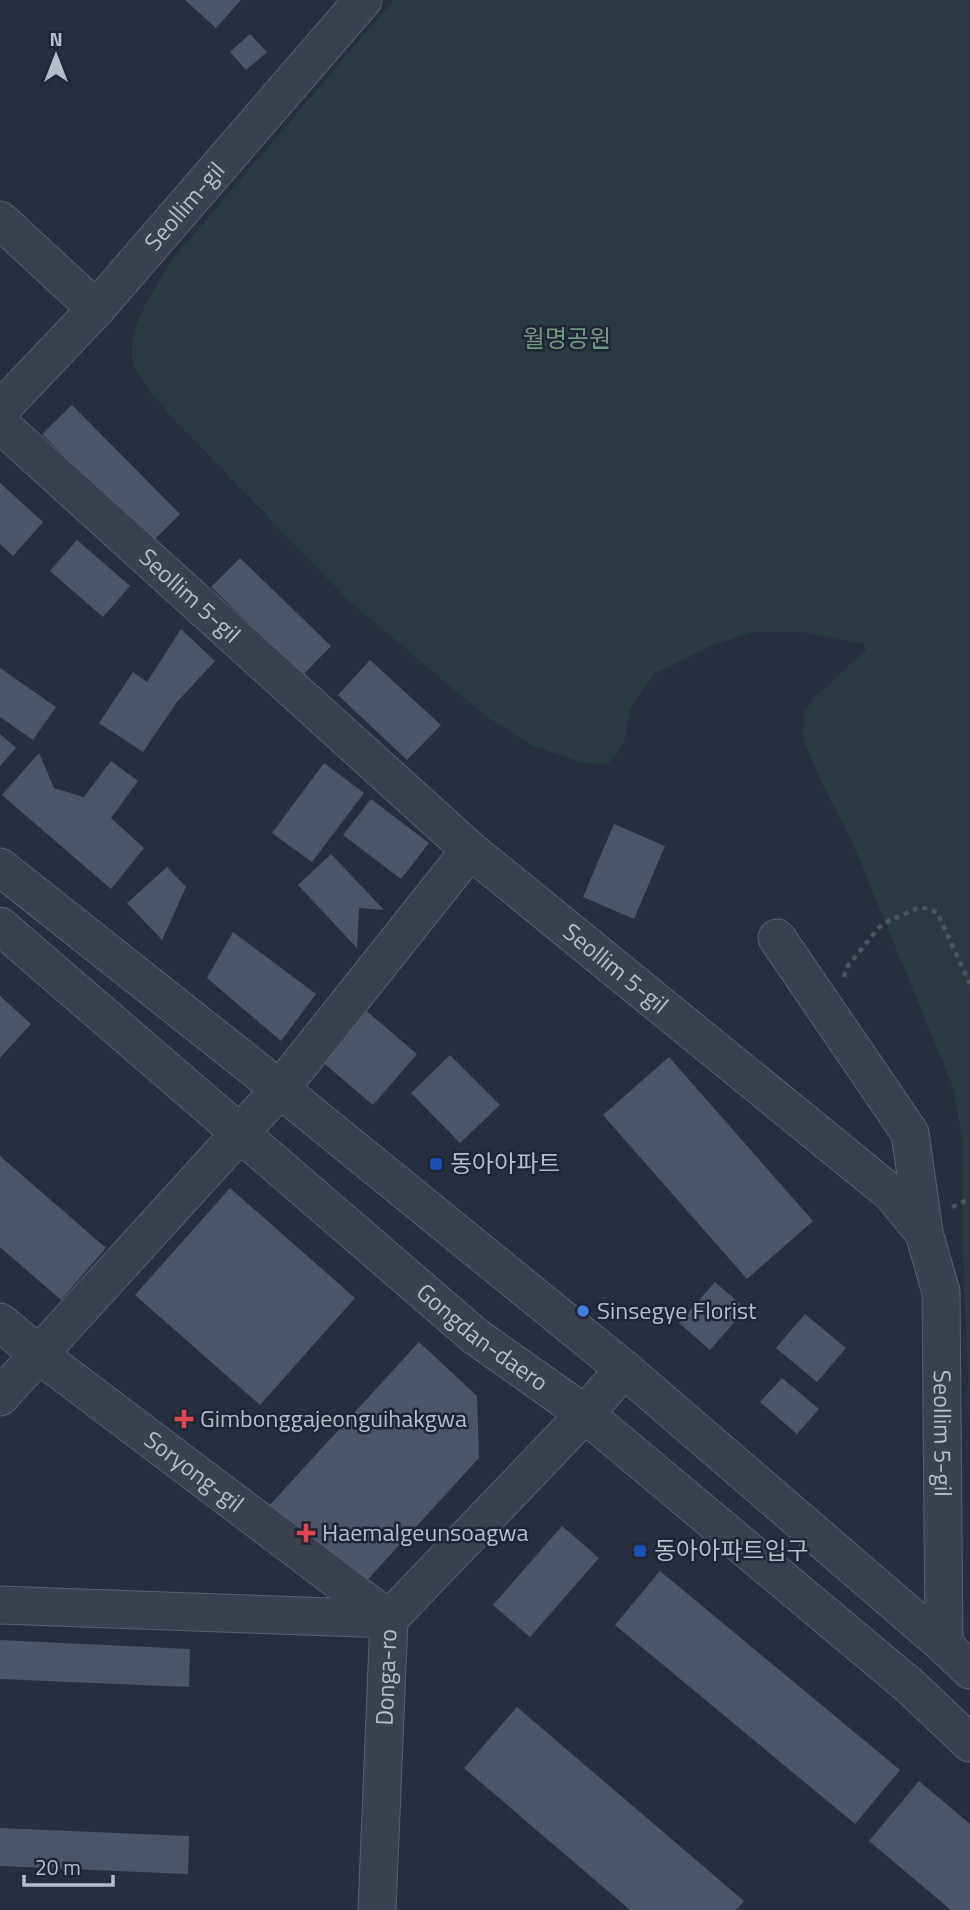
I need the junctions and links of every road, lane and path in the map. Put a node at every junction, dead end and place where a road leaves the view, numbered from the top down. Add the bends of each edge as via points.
1 (363, 0) edge
2 (0, 220) edge
3 (96, 309) junction
4 (0, 410) edge
5 (0, 424) edge
6 (470, 850) junction
7 (0, 867) edge
8 (0, 926) edge
9 (776, 938) dead end
10 (970, 984) edge
11 (834, 1023) junction
12 (280, 1089) junction
13 (240, 1135) junction
14 (970, 1199) edge
15 (950, 1208) dead end
16 (924, 1233) junction
17 (0, 1322) edge
18 (38, 1354) junction
19 (624, 1369) junction
20 (0, 1397) edge
21 (585, 1414) junction
22 (0, 1605) edge
23 (388, 1619) junction
24 (957, 1658) edge
25 (970, 1742) edge
26 (377, 1910) edge

1 - 3 street, Seollim-gil
2 - 3 street
3 - 4 street, Seollim-gil
5 - 6 street, Seollim 5-gil
6 - 12 street
6 - 16 street, Seollim 5-gil via 892,1194
7 - 12 street
8 - 13 street, Gongdan-daero
9 - 11 street
10 - 11 path via 937,912 920,907 882,924 846,968
11 - 16 street via 909,1133
12 - 13 street
12 - 19 street
13 - 18 street
13 - 21 street, Gongdan-daero via 475,1336
14 - 15 path
16 - 24 street, Seollim 5-gil via 941,1292
17 - 18 street, Soryong-gil
18 - 20 street
18 - 23 street, Soryong-gil
19 - 21 street, Donga-ro
19 - 24 street
21 - 23 street, Donga-ro
21 - 25 street, Gongdan-daero
22 - 23 street
23 - 26 street, Donga-ro

